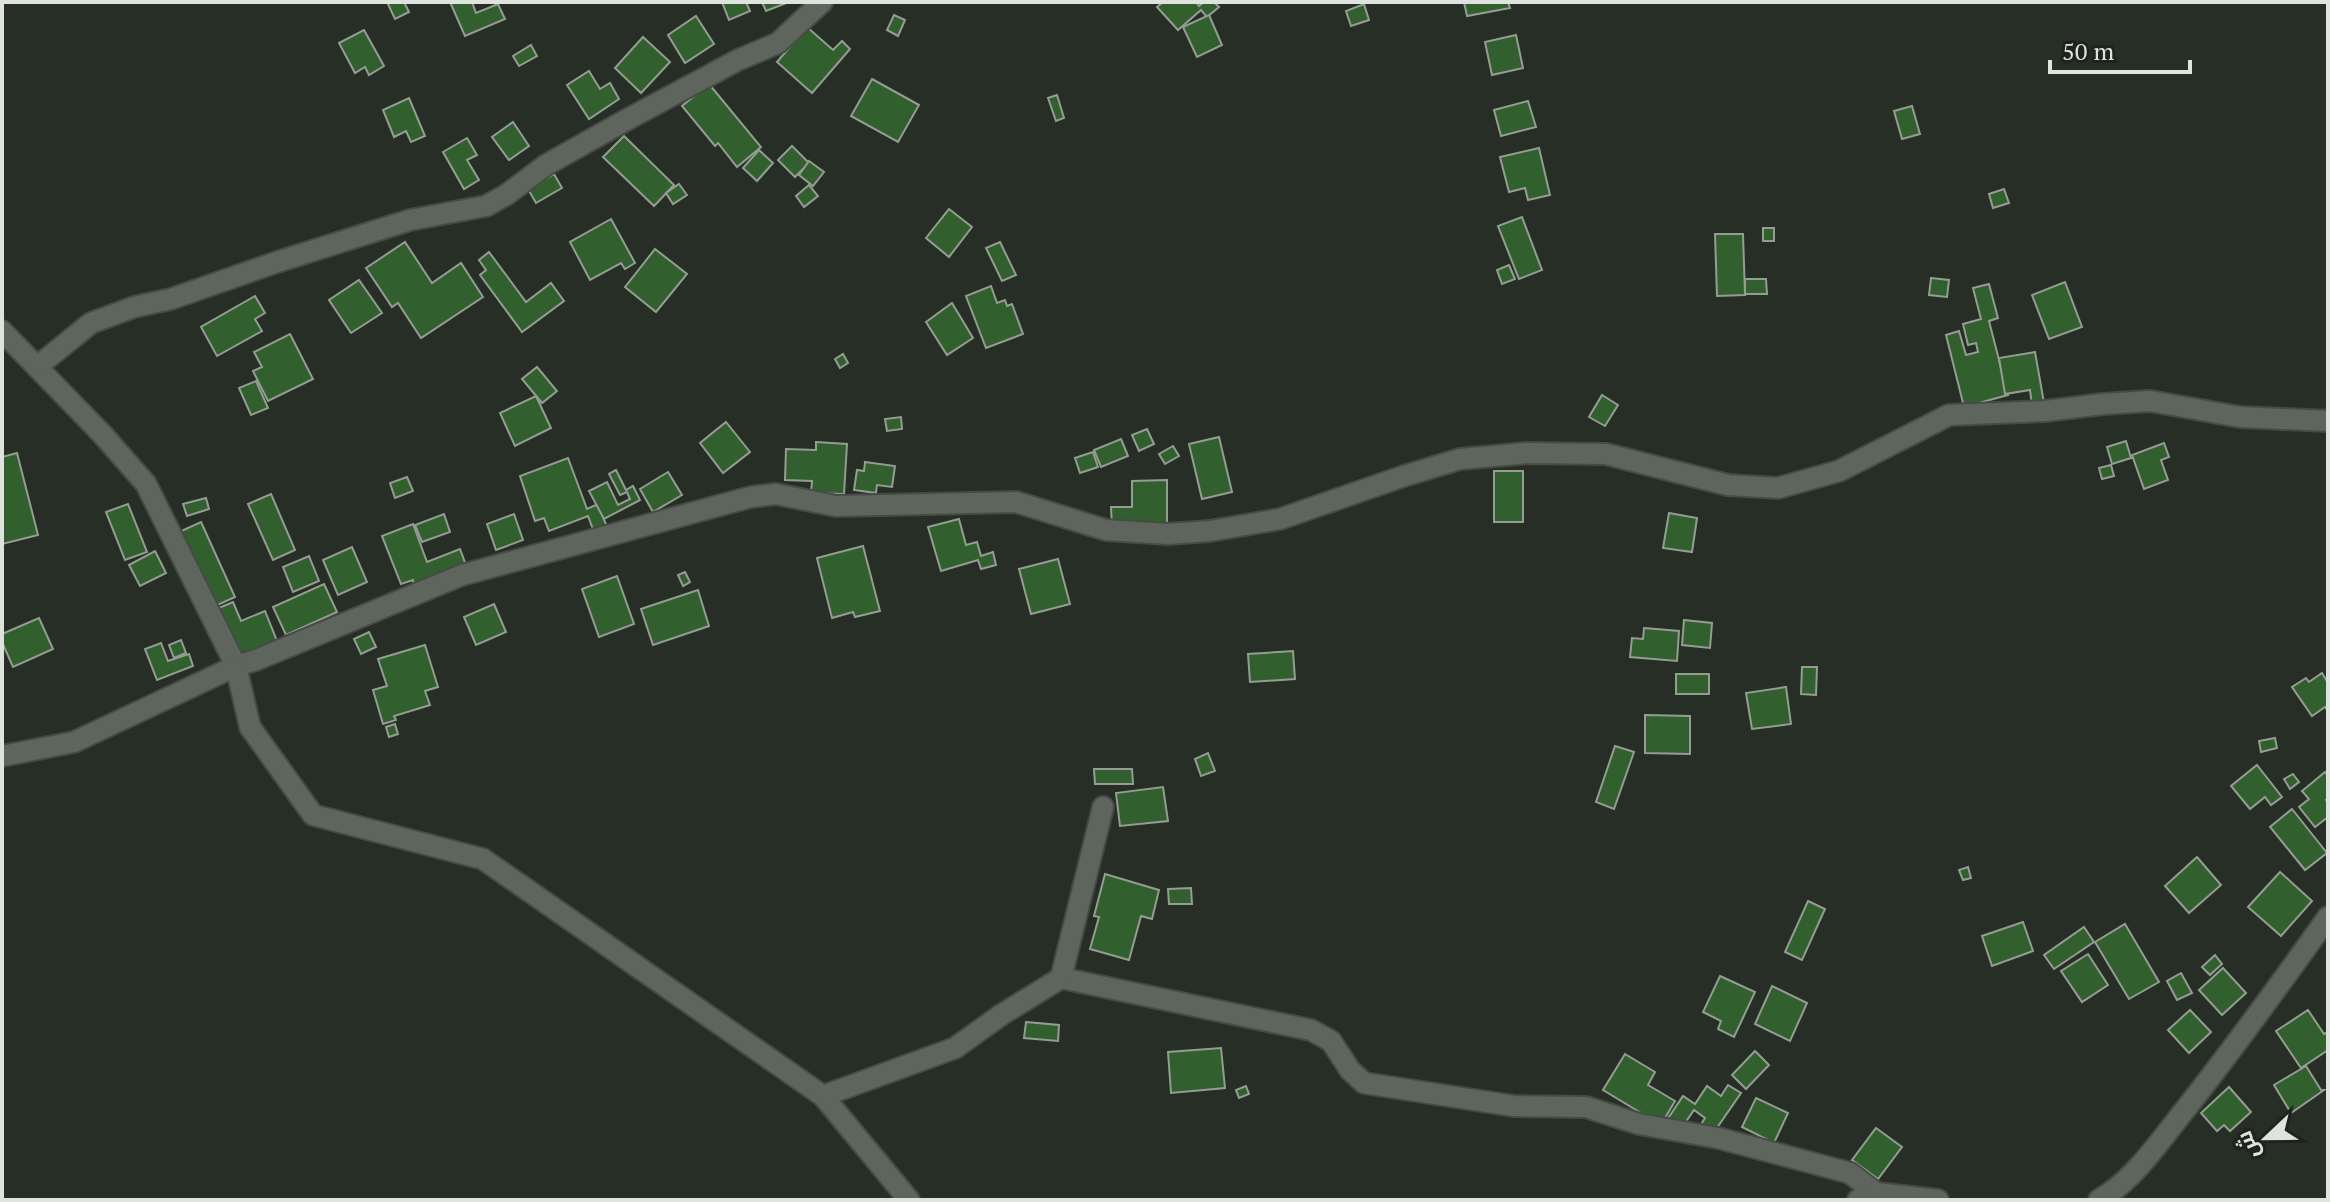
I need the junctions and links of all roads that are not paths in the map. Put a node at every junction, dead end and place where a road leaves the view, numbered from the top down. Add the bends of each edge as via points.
1 (822, 2) edge
2 (2, 331) edge
3 (38, 366) junction
4 (2328, 421) edge
5 (236, 666) junction
6 (2, 756) edge
7 (1103, 807) dead end
8 (2328, 917) edge
9 (1061, 978) junction
10 (823, 1096) junction
11 (1867, 1196) edge
12 (909, 1200) edge
13 (1938, 1200) edge
14 (2099, 1200) edge

1 - 3 street via 778,43 628,119 486,206 410,220 134,307 91,323
2 - 3 street
3 - 5 street via 146,484
4 - 5 street via 2240,417 2150,401 1949,415 1839,471 1778,488 1728,485 1606,454 1500,455 1460,459 1280,519 1168,534 1106,530 1016,502 836,506 776,494 462,575
5 - 6 street via 74,742
5 - 10 street via 250,727 313,815 483,859
7 - 9 street
8 - 14 street via 2150,1153
9 - 10 street via 955,1048
9 - 11 street via 1311,1030 1331,1041 1364,1083 1514,1106 1586,1107 1850,1173
10 - 12 street
11 - 13 street

